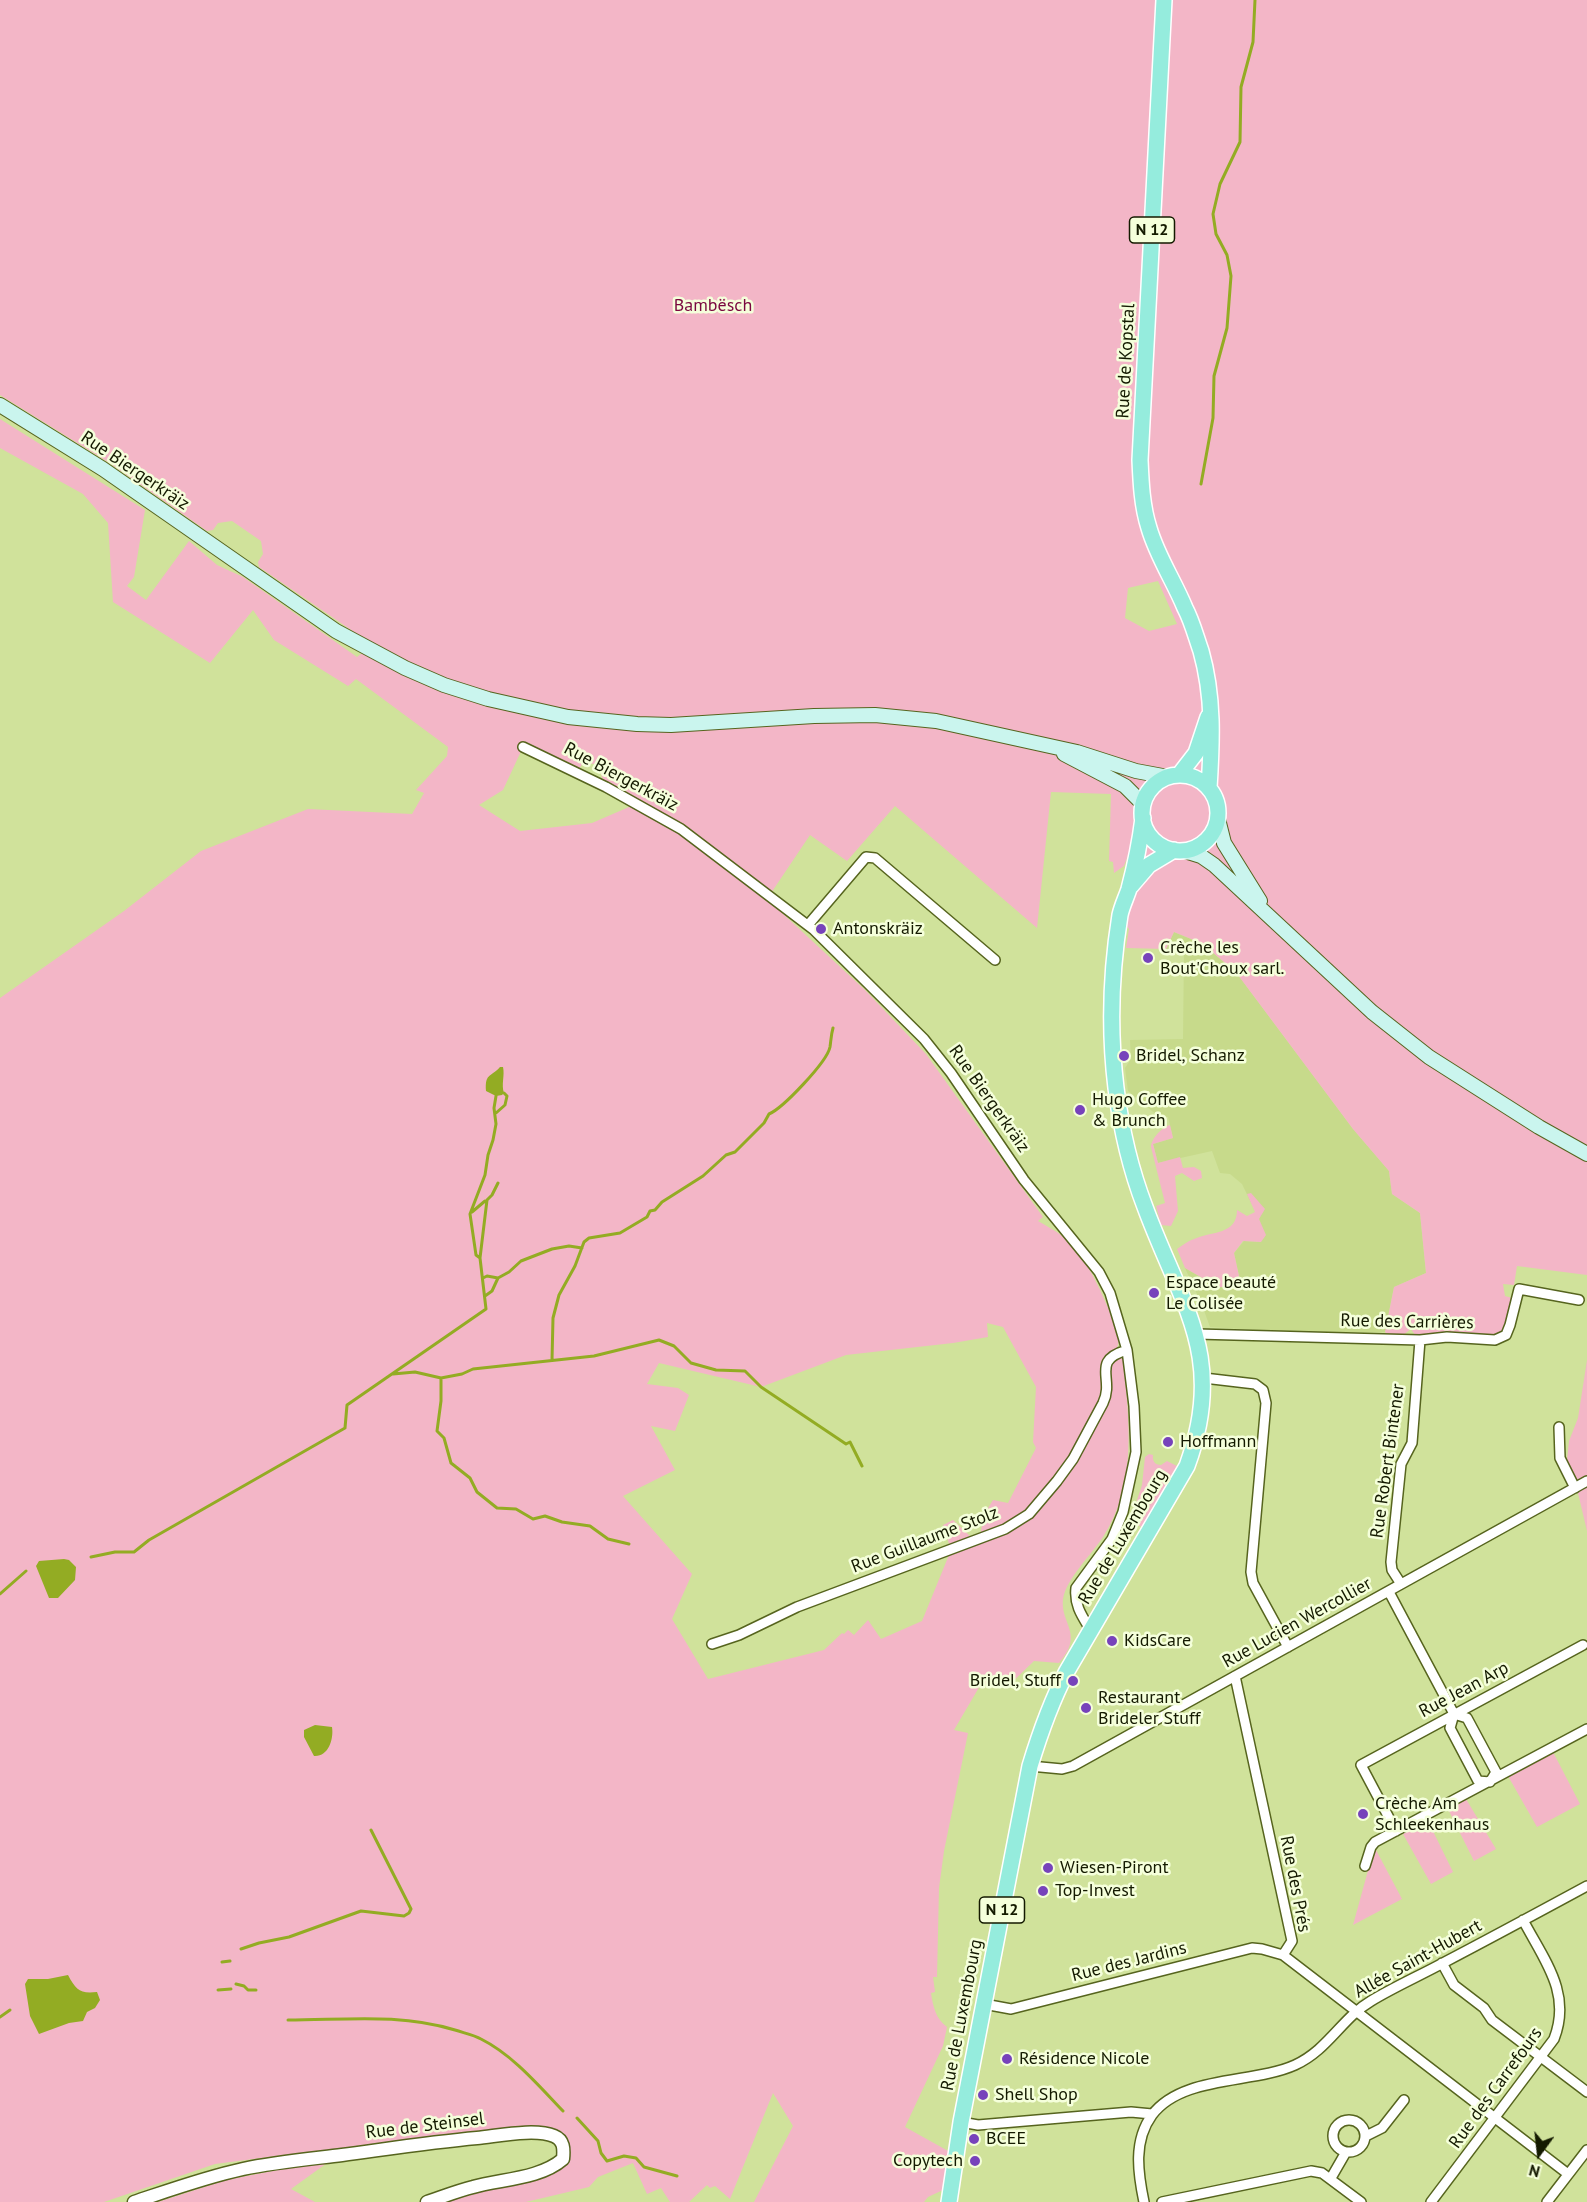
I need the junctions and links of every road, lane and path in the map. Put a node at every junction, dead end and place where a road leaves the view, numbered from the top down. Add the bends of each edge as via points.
1 (1164, 0) edge
2 (0, 405) edge
3 (1210, 711) junction
4 (523, 747) dead end
5 (1052, 748) junction
6 (1174, 776) junction
7 (1209, 788) junction
8 (1143, 811) junction
9 (1218, 819) junction
10 (1179, 851) junction
11 (1129, 888) junction
12 (1269, 916) junction
13 (807, 925) junction
14 (995, 960) dead end
15 (1587, 1154) edge
16 (1579, 1300) dead end
17 (1197, 1334) junction
18 (1420, 1340) junction
19 (1127, 1350) junction
20 (1204, 1378) junction
21 (1559, 1427) dead end
22 (1587, 1481) edge
23 (1575, 1488) junction
24 (1401, 1584) junction
25 (1389, 1592) junction
26 (1090, 1629) junction
27 (712, 1644) dead end
28 (1583, 1645) dead end
29 (1288, 1647) junction
30 (1235, 1676) junction
31 (1454, 1714) junction
32 (1587, 1729) edge
33 (1030, 1766) junction
34 (1490, 1782) junction
35 (1396, 1831) junction
36 (1365, 1866) dead end
37 (1587, 1886) edge
38 (1523, 1920) junction
39 (1282, 1955) junction
40 (1442, 1964) junction
41 (984, 2004) junction
42 (1357, 2012) junction
43 (1541, 2057) junction
44 (1587, 2092) edge
45 (1404, 2100) dead end
46 (1152, 2114) junction
47 (1495, 2117) junction
48 (961, 2122) junction
49 (1366, 2136) junction
50 (1587, 2150) edge
51 (1346, 2152) junction
52 (1568, 2174) junction
53 (1331, 2178) junction
54 (134, 2202) edge
55 (427, 2202) edge
56 (949, 2202) edge
57 (1144, 2202) edge
58 (1162, 2202) edge
59 (1361, 2202) edge
60 (1431, 2202) edge
61 (1547, 2202) edge

1 - 3 main road, Rue de Kopstal / N 12 via 1140,460 1142,494 1149,530 1186,608 1201,651
2 - 5 main road, Rue Biergerkräiz via 103,469 336,631 444,684 532,710 608,722 671,725 875,715 936,721
3 - 6 main road, Rue de Kopstal / N 12 via 1196,753
3 - 7 main road, Rue de Kopstal / N 12 via 1213,737
4 - 13 street, Rue Biergerkräiz via 606,787 681,830
5 - 6 main road via 1136,771
5 - 8 main road via 1125,786
6 - 7 main road via 1190,776
6 - 8 main road via 1152,787
7 - 9 main road via 1215,797
8 - 10 main road via 1146,830 1153,839
8 - 11 main road, Rue de Luxembourg / N 12
9 - 10 main road via 1210,837 1194,848
9 - 12 main road via 1224,843
10 - 11 main road, Rue de Luxembourg / N 12 via 1149,865
10 - 12 main road via 1201,856 1215,865
11 - 17 main road, Rue de Luxembourg / N 12 via 1121,912 1114,972 1113,1059 1119,1109 1144,1205
12 - 15 main road via 1372,1012 1429,1057
13 - 14 street via 866,856 875,858
13 - 19 street, Rue Biergerkräiz via 924,1039 951,1073 1024,1180 1099,1272 1110,1293
16 - 18 street, Rue des Carrières via 1519,1288 1510,1325 1501,1339
17 - 18 street, Rue des Carrières
17 - 20 main road, Rue de Luxembourg / N 12
18 - 24 street, Rue Robert Bintener via 1412,1443 1401,1464 1391,1562
19 - 26 street, Rue Biergerkräiz via 1136,1452 1123,1512 1112,1539 1076,1588 1078,1611
19 - 27 street, Rue Guillaume Stolz via 1108,1359 1103,1403 1072,1459 1029,1514 1005,1529 797,1607
20 - 26 main road, Rue de Luxembourg / N 12 via 1197,1439 1187,1466
20 - 29 street via 1256,1384 1263,1390 1266,1403 1251,1572
21 - 23 street via 1560,1458
22 - 23 street, Rue Lucien Wercollier
23 - 24 street, Rue Lucien Wercollier
24 - 25 street, Rue Lucien Wercollier
25 - 29 street, Rue Lucien Wercollier
25 - 31 street
26 - 33 main road, Rue de Luxembourg / N 12 via 1052,1702
28 - 31 street, Rue Jean Arp
29 - 30 street, Rue Lucien Wercollier
30 - 33 street, Rue Lucien Wercollier via 1073,1766
30 - 39 street, Rue des Prés via 1292,1941
31 - 34 street via 1450,1728 1478,1781
31 - 34 street via 1467,1718 1496,1772
31 - 35 street, Rue Jean Arp via 1361,1765
32 - 34 street
33 - 41 main road, Rue de Luxembourg / N 12
34 - 35 street
35 - 36 street via 1375,1842
37 - 38 street, Allée Saint-Hubert
38 - 40 street, Allée Saint-Hubert
38 - 43 street, Rue des Carrefours via 1561,1998 1558,2028
39 - 41 street, Rue des Jardins via 1252,1948 1011,2009
39 - 42 street, Rue des Prés
40 - 42 street, Allée Saint-Hubert
40 - 43 street via 1454,1985
41 - 48 main road, Rue de Luxembourg / N 12
42 - 46 street, Allée Saint-Hubert via 1324,2046 1294,2066 1192,2088
42 - 47 street, Rue des Prés
43 - 44 street
43 - 47 street, Rue des Carrefours
45 - 49 street via 1382,2128
46 - 48 street via 1131,2112 978,2125
46 - 57 street via 1139,2149 1137,2168
47 - 52 street, Rue des Prés
47 - 60 street, Rue des Carrefours
48 - 56 main road, Rue de Luxembourg / N 12
49 - 51 street via 1358,2150
49 - 51 street via 1356,2121 1336,2125 1336,2146
50 - 52 street
51 - 53 street
52 - 61 street
53 - 58 street via 1311,2171
53 - 59 street
54 - 55 street, Rue de Steinsel via 243,2169 293,2161 516,2134 547,2134 562,2142 563,2159 544,2171 471,2187

